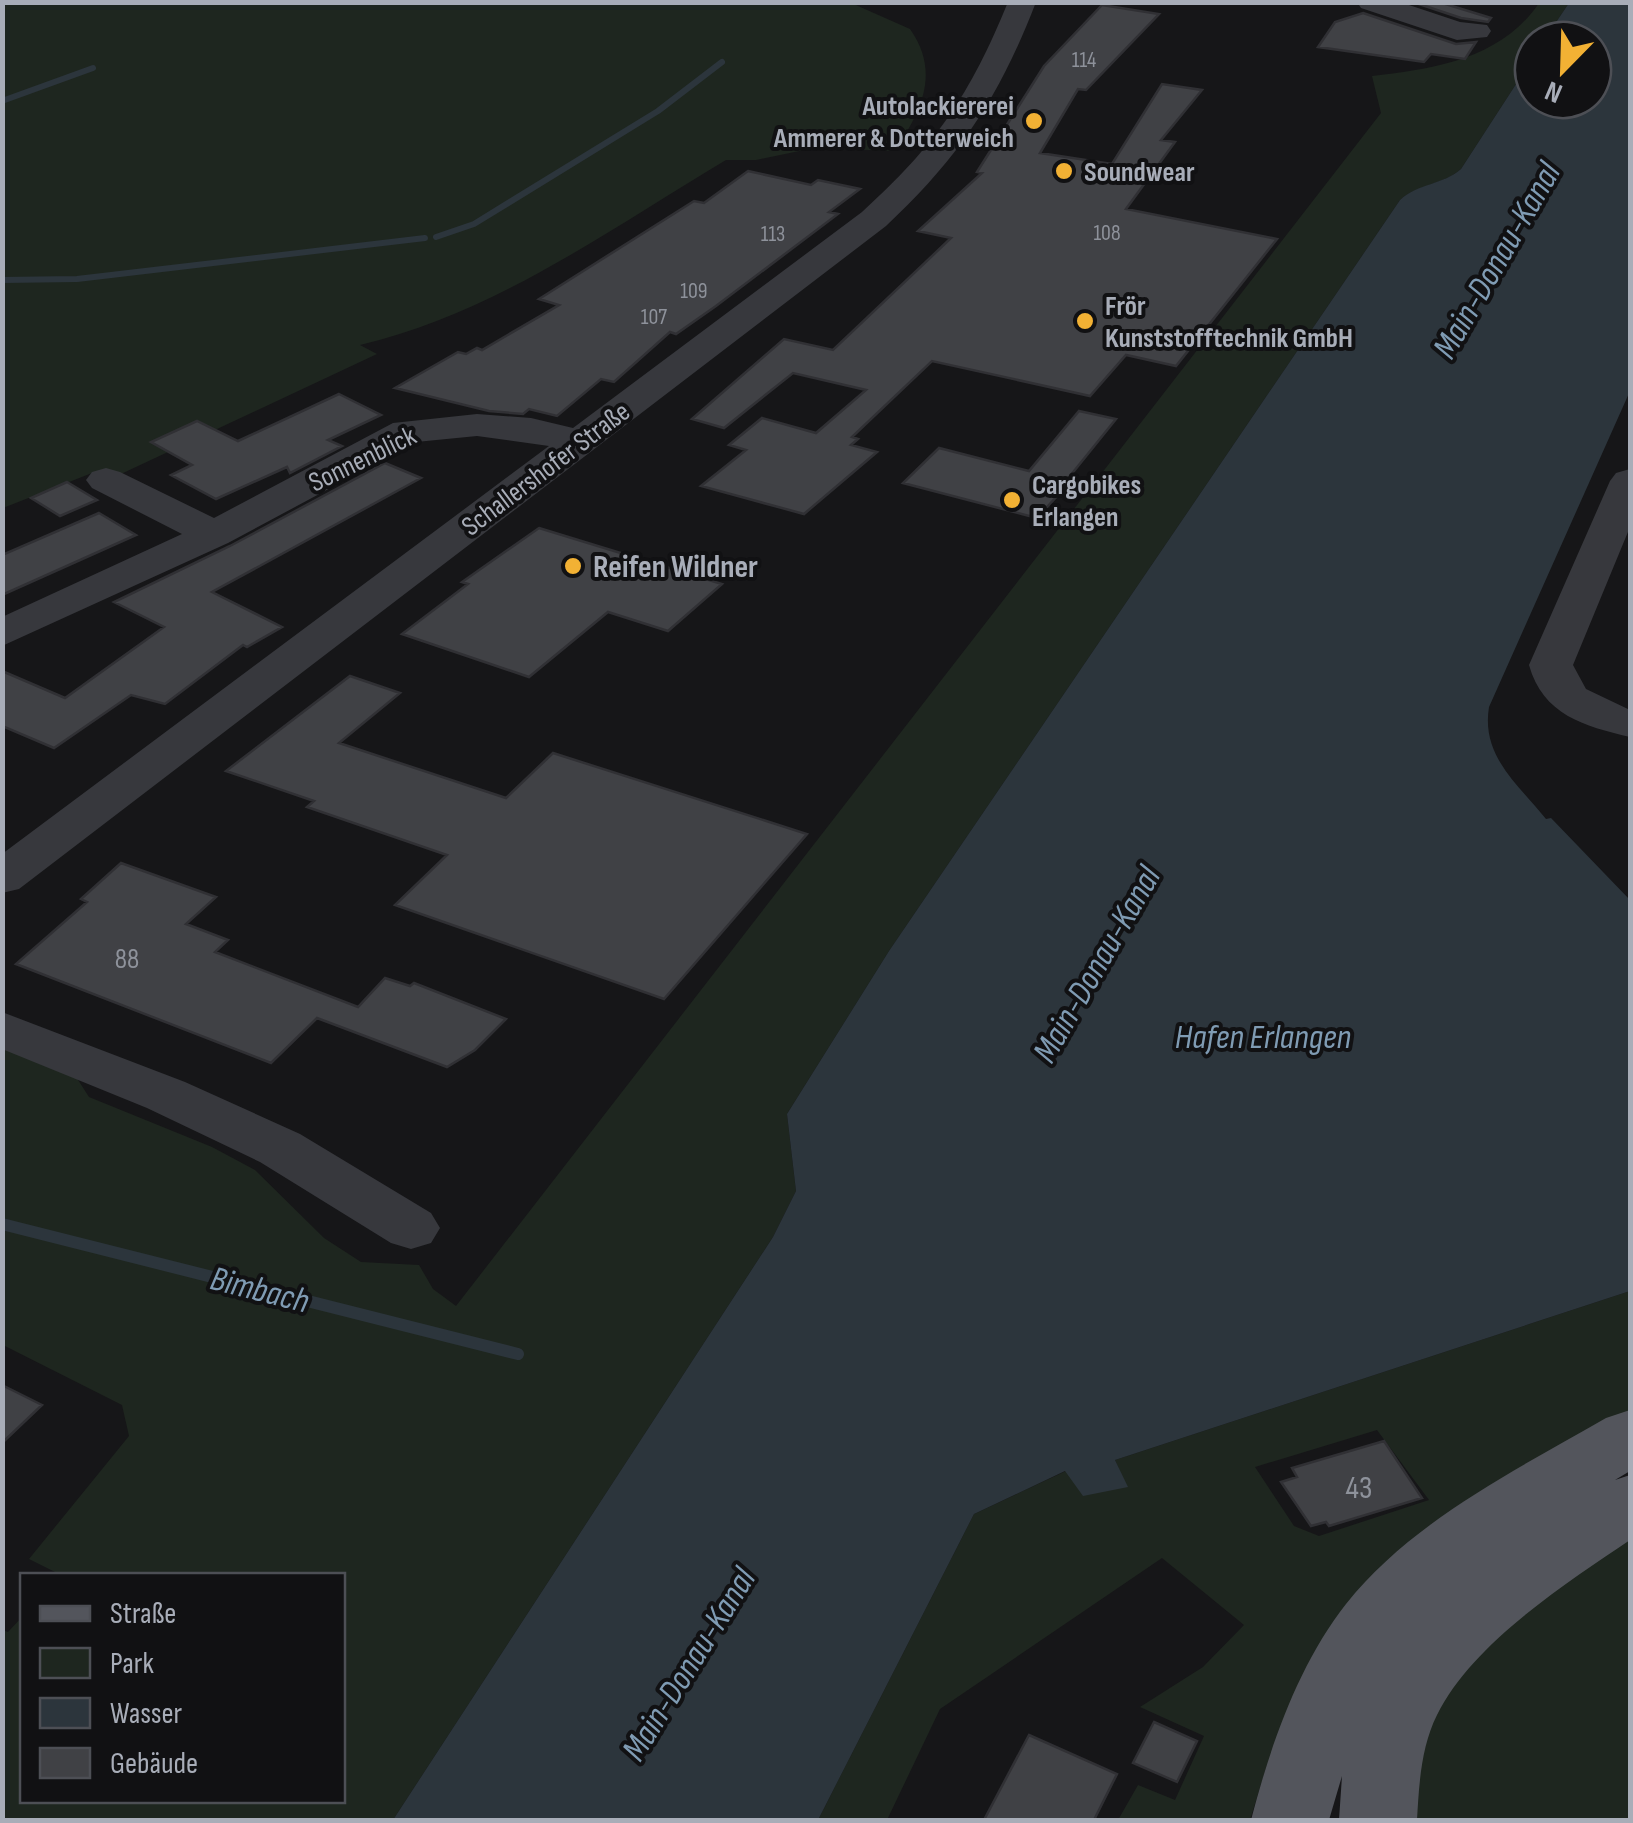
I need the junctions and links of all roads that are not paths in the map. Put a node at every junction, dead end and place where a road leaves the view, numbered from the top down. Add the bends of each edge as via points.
1 (1022, 2) edge
2 (1371, 2) edge
3 (1478, 31) dead end
4 (580, 442) junction
5 (106, 480) dead end
6 (1630, 481) edge
7 (214, 534) junction
8 (2, 634) edge
9 (1630, 722) edge
10 (2, 878) edge
11 (2, 1028) edge
12 (411, 1228) dead end
13 (1630, 1437) edge
14 (1630, 1504) edge
15 (1290, 1820) edge
16 (1378, 1820) edge

1 - 4 street, Schallershofer Straße via 969,119 918,180
2 - 3 street via 1457,31
4 - 7 street, Sonnenblick via 477,425 407,431
4 - 10 street, Schallershofer Straße
5 - 7 street
6 - 9 street via 1551,665 1555,684 1570,702
7 - 8 street, Sonnenblick
11 - 12 street via 280,1148
13 - 15 main road via 1522,1502 1432,1568 1374,1625 1316,1734
14 - 16 main road via 1540,1562 1454,1638 1412,1688 1389,1746

